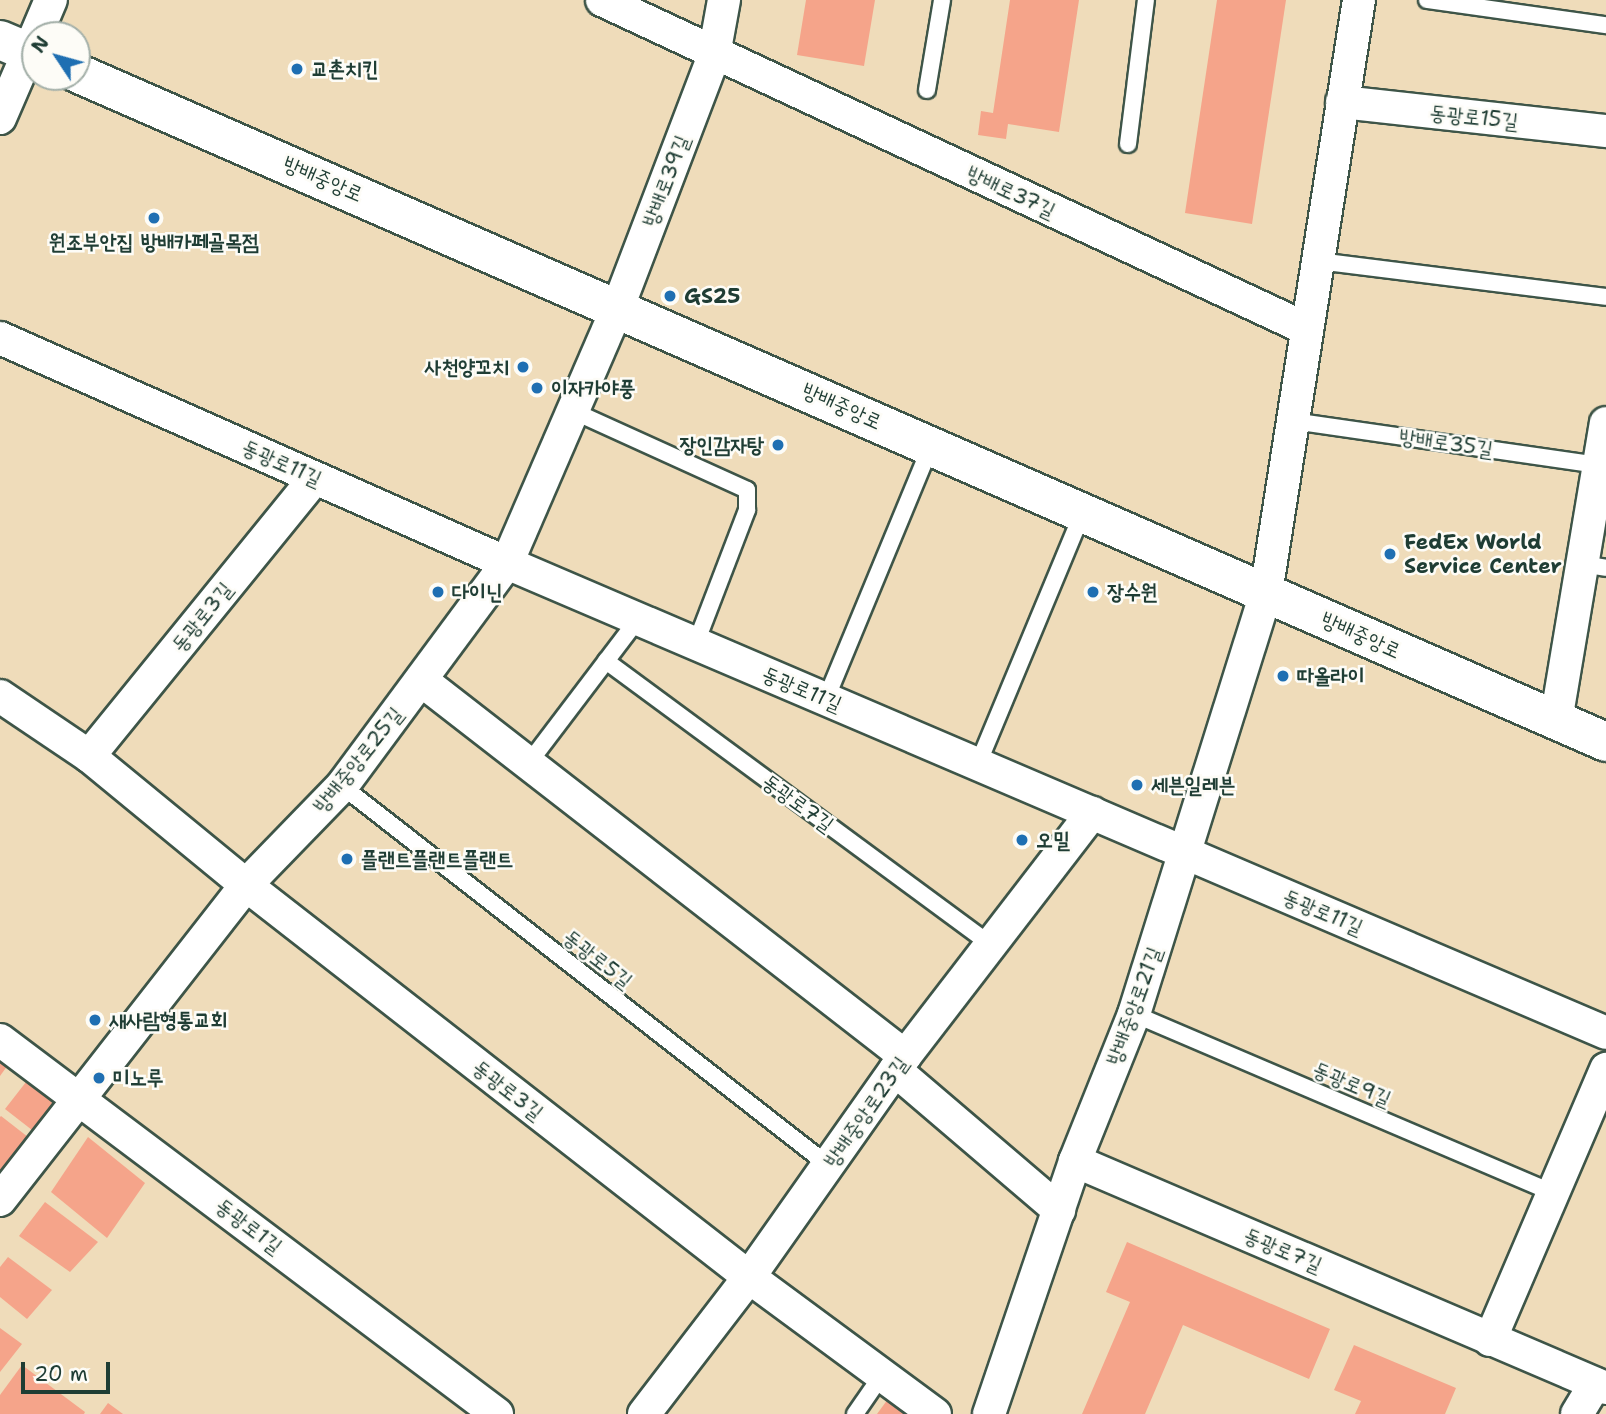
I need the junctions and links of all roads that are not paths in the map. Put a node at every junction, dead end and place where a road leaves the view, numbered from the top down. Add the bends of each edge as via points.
1 (51, 0) edge
2 (602, 0) edge
3 (724, 0) edge
4 (942, 0) edge
5 (1146, 0) edge
6 (1359, 0) edge
7 (1427, 0) edge
8 (40, 21) edge
9 (1606, 25) edge
10 (714, 54) junction
11 (21, 60) edge
12 (91, 79) edge
13 (927, 90) dead end
14 (1342, 102) junction
15 (0, 118) edge
16 (1606, 131) edge
17 (1128, 144) dead end
18 (1318, 261) junction
19 (1606, 297) edge
20 (618, 307) junction
21 (1307, 329) junction
22 (0, 338) edge
23 (573, 411) junction
24 (1293, 421) junction
25 (1606, 423) edge
26 (931, 445) junction
27 (1599, 465) junction
28 (315, 478) junction
29 (1083, 512) junction
30 (508, 563) junction
31 (1594, 566) edge
32 (1266, 593) junction
33 (638, 619) junction
34 (696, 643) junction
35 (606, 661) junction
36 (421, 680) junction
37 (0, 696) edge
38 (826, 699) junction
39 (1556, 721) junction
40 (1606, 742) edge
41 (89, 756) junction
42 (528, 764) junction
43 (978, 764) junction
44 (342, 786) junction
45 (1092, 813) junction
46 (1186, 853) junction
47 (246, 885) junction
48 (991, 945) junction
49 (1134, 1014) junction
50 (1606, 1033) edge
51 (0, 1040) edge
52 (900, 1063) junction
53 (1606, 1069) edge
54 (81, 1099) junction
55 (1075, 1161) junction
56 (828, 1165) junction
57 (1553, 1193) junction
58 (0, 1200) edge
59 (1059, 1210) junction
60 (749, 1278) junction
61 (1490, 1340) junction
62 (883, 1376) junction
63 (1601, 1386) edge
64 (497, 1414) edge
65 (644, 1414) edge
66 (855, 1414) edge
67 (935, 1414) edge
68 (989, 1414) edge
69 (1577, 1414) edge

1 - 8 street
2 - 10 street
3 - 10 street, 방배로39길
4 - 13 lane
5 - 17 lane
6 - 14 street
7 - 9 lane
10 - 20 street, 방배로39길
10 - 21 street, 방배로37길
11 - 15 street
12 - 20 street, 방배중앙로
14 - 16 street, 동광로15길
14 - 18 street
18 - 19 lane
18 - 21 street
20 - 23 street, 방배중앙로25길
20 - 26 street, 방배중앙로
21 - 24 street
22 - 28 street, 동광로11길
23 - 30 street, 방배중앙로25길
23 - 34 lane via 747,490 747,510
24 - 27 lane, 방배로35길
24 - 32 street
25 - 27 street
26 - 29 street, 방배중앙로
26 - 38 lane
27 - 31 street
28 - 30 street, 동광로11길
28 - 41 street, 동광로3길
29 - 32 street, 방배중앙로
29 - 43 lane
30 - 33 street, 동광로11길
30 - 36 street, 방배중앙로25길
31 - 39 street
32 - 39 street, 방배중앙로
32 - 46 street, 방배중앙로21길
33 - 34 street, 동광로11길
33 - 35 lane
34 - 38 street, 동광로11길
35 - 42 lane
35 - 48 lane, 동광로7길
36 - 42 street
36 - 44 street, 방배중앙로25길
37 - 41 street, 동광로3길
38 - 43 street, 동광로11길
39 - 40 street, 방배중앙로
41 - 47 street, 동광로3길
42 - 52 street
43 - 45 street, 동광로11길
44 - 47 street, 방배중앙로25길
44 - 56 lane, 동광로5길
45 - 46 street, 동광로11길
45 - 48 street, 방배중앙로23길
46 - 49 street, 방배중앙로21길
46 - 50 street, 동광로11길
47 - 54 street, 방배중앙로25길
47 - 60 street, 동광로3길
48 - 52 street, 방배중앙로23길
49 - 55 street, 방배중앙로21길
49 - 57 lane, 동광로9길
51 - 54 street, 동광로1길
52 - 56 street, 방배중앙로23길
52 - 59 street
53 - 57 street
54 - 58 street, 방배중앙로25길
54 - 64 street, 동광로1길
55 - 59 street, 방배중앙로21길
55 - 61 street, 동광로7길
56 - 60 street, 방배중앙로23길
57 - 61 street
59 - 68 street, 방배중앙로21길
60 - 62 street, 동광로3길
60 - 65 street, 방배중앙로23길
61 - 63 street, 동광로7길
62 - 66 lane
62 - 67 street, 동광로3길
63 - 69 street, 동광로7길

